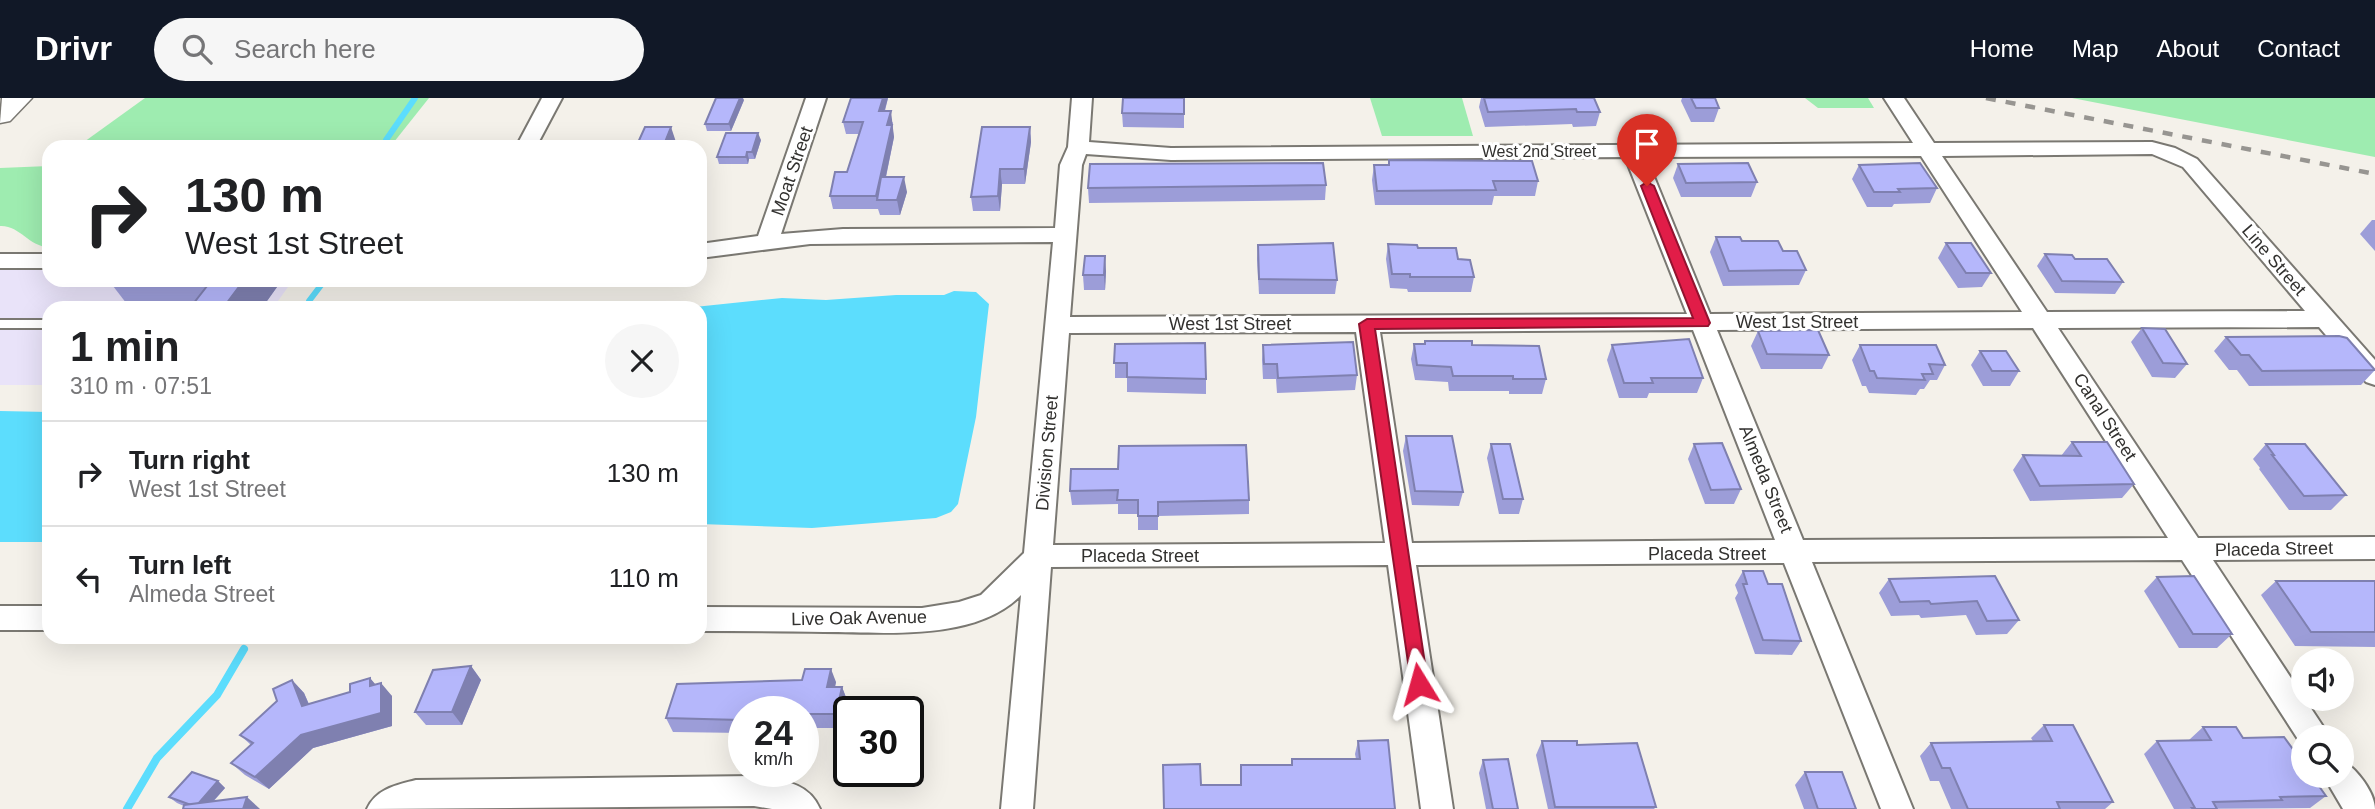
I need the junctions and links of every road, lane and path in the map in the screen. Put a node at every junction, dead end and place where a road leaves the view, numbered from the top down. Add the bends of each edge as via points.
1 (18, 98) edge
2 (552, 98) edge
3 (816, 98) edge
4 (1082, 98) edge
5 (1894, 98) edge
6 (0, 115) edge
7 (530, 140) edge
8 (1078, 147) junction
9 (1927, 149) junction
10 (1633, 151) junction
11 (2168, 152) joint
12 (1065, 236) junction
13 (767, 243) junction
14 (707, 250) edge
15 (0, 261) edge
16 (42, 261) edge
17 (2325, 319) junction
18 (2042, 321) junction
19 (1703, 323) junction
20 (0, 324) edge
21 (42, 324) edge
22 (1367, 324) junction
23 (1058, 325) junction
24 (2375, 376) edge
25 (2375, 548) edge
26 (2192, 550) junction
27 (1401, 554) junction
28 (1796, 554) junction
29 (1039, 556) junction
30 (0, 618) edge
31 (42, 618) edge
32 (707, 619) edge
33 (2306, 725) edge
34 (2348, 788) edge
35 (383, 809) edge
36 (804, 809) edge
37 (1017, 809) edge
38 (1437, 809) edge
39 (1897, 809) edge
40 (2362, 809) edge

1 - 6 street
2 - 7 street
3 - 13 street, Moat Street
4 - 8 street, Division Street
5 - 9 street, Canal Street
8 - 10 street, West 2nd Street via 1171,154
8 - 12 street, Division Street
9 - 10 street, West 2nd Street
9 - 11 street, West 2nd Street via 2138,148
9 - 18 street, Canal Street
10 - 19 street, Almeda Street
11 - 17 street, Line Street via 2190,163
12 - 13 street via 843,236
12 - 23 street, Division Street
13 - 14 street
15 - 16 street
17 - 18 street, West 1st Street
17 - 24 street, Line Street
18 - 19 street, West 1st Street
18 - 26 street, Canal Street
19 - 22 street, West 1st Street
19 - 28 street, Almeda Street
20 - 21 lane
22 - 23 street, West 1st Street
22 - 27 street
23 - 29 street, Division Street
25 - 26 street, Placeda Street
26 - 28 street, Placeda Street
26 - 33 street, Canal Street
27 - 28 street, Placeda Street
27 - 29 street, Placeda Street
27 - 38 street
28 - 39 street, Almeda Street
29 - 32 street, Live Oak Avenue via 991,603 959,614 922,620
29 - 37 street, Division Street
30 - 31 street
34 - 40 street
35 - 36 street via 416,795 754,792 793,798

